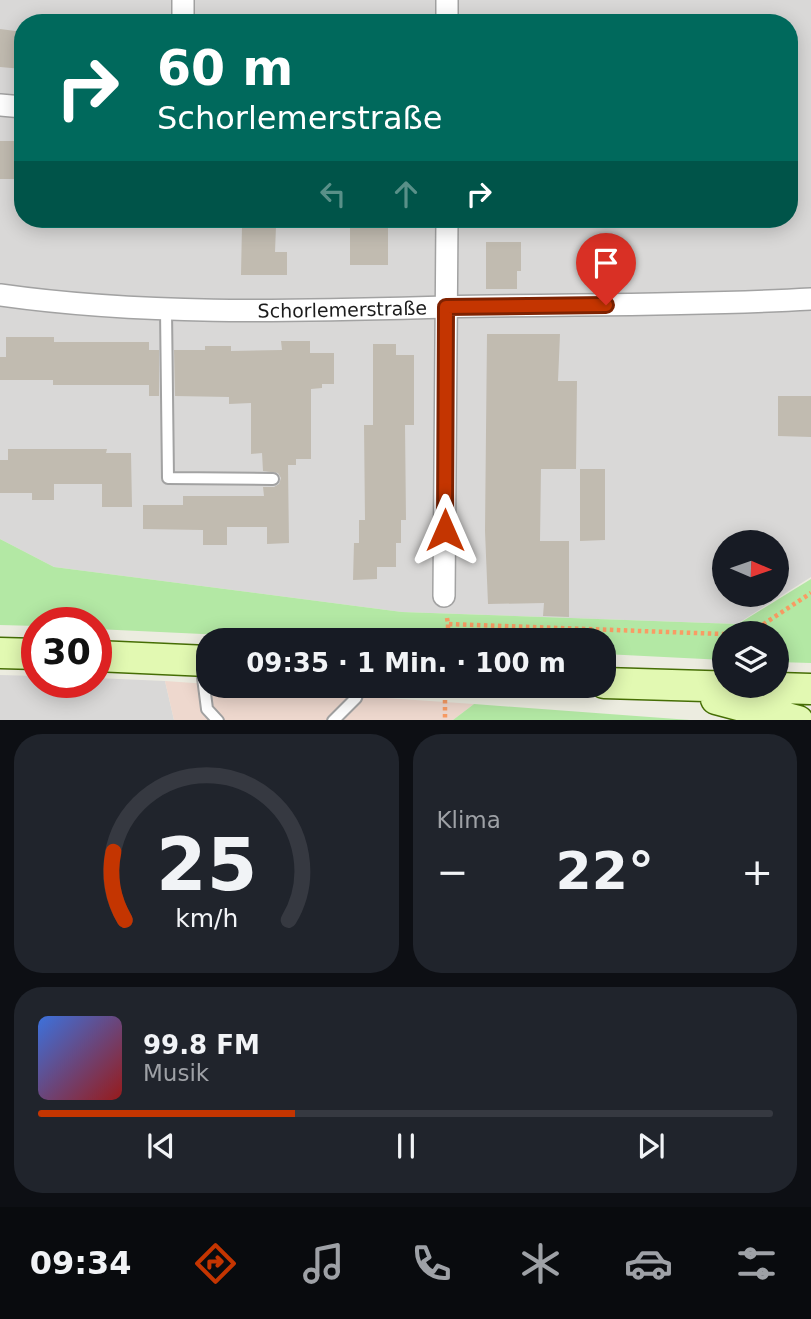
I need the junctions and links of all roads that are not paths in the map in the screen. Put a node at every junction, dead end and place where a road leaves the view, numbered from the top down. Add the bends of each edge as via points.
1 (447, 228) edge
2 (0, 295) edge
3 (811, 299) edge
4 (446, 307) junction
5 (166, 311) junction
6 (273, 479) dead end
7 (444, 596) road end
8 (0, 653) edge
9 (21, 654) edge
10 (112, 657) edge
11 (196, 661) edge
12 (616, 684) edge
13 (668, 686) junction
14 (811, 689) edge
15 (207, 698) edge
16 (356, 698) edge
17 (218, 720) edge
18 (333, 720) edge
19 (798, 720) edge

1 - 4 street
2 - 5 street, Schorlemerstraße
3 - 4 street, Schorlemerstraße
4 - 5 street, Schorlemerstraße
4 - 7 street
5 - 6 lane via 168,478
8 - 9 main road
10 - 11 main road
12 - 13 main road
13 - 14 main road
13 - 19 main road
15 - 17 lane via 207,709
16 - 18 lane

